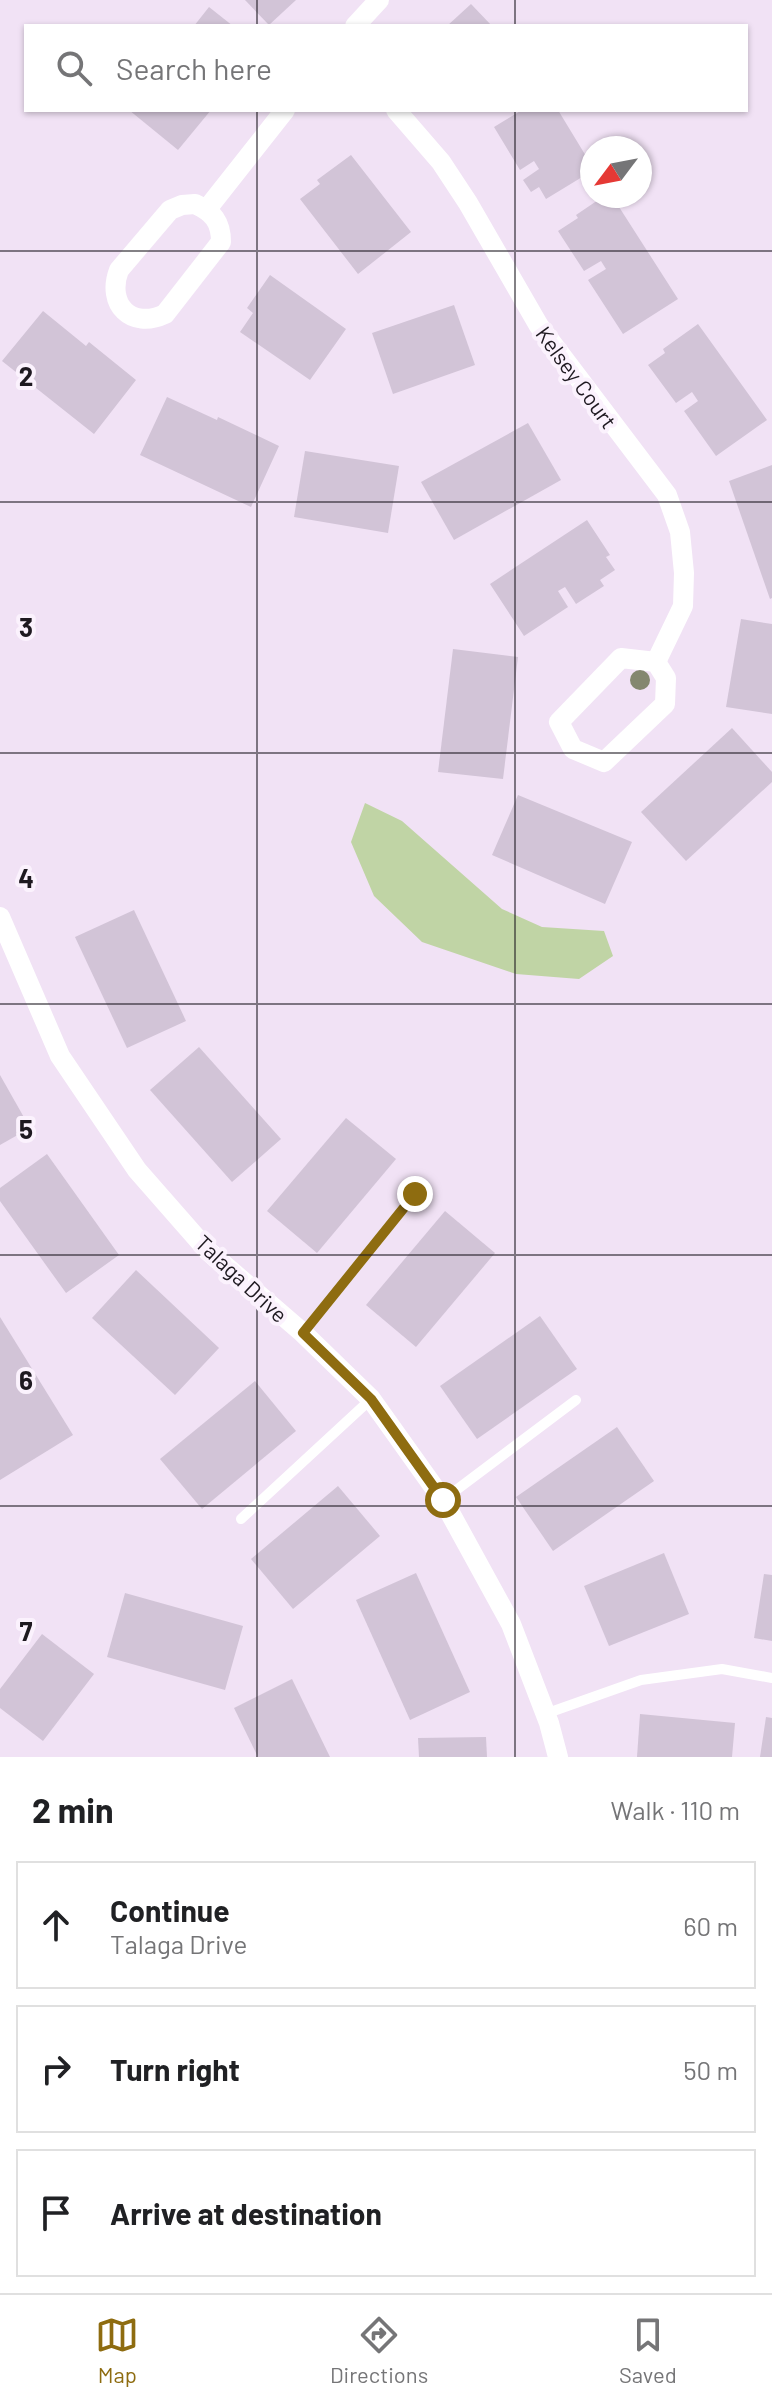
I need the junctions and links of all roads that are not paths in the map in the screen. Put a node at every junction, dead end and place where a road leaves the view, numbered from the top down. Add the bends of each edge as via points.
1 (379, 0) edge
2 (357, 24) edge
3 (283, 112) edge
4 (398, 112) edge
5 (207, 209) junction
6 (656, 662) junction
7 (0, 917) edge
8 (415, 1194) dead end
9 (303, 1333) junction
10 (371, 1399) junction
11 (576, 1400) dead end
12 (443, 1500) junction
13 (241, 1519) dead end
14 (772, 1678) edge
15 (545, 1714) junction
16 (558, 1757) edge

1 - 2 street
3 - 5 street
4 - 6 street, Kelsey Court via 441,162 539,326 667,495 680,532 683,606
5 - 5 street via 195,204 170,210 119,270 115,294 129,315 154,319 165,314 221,242 221,229
6 - 6 street via 666,678 665,704 604,762 573,749 559,722 621,658
7 - 9 street, Talaga Drive via 60,1056 137,1170 208,1251
8 - 9 lane
9 - 10 street, Talaga Drive
10 - 12 street, Talaga Drive
10 - 13 lane
11 - 12 lane
12 - 15 street, Talaga Drive via 511,1624
14 - 15 lane via 722,1669 641,1680
15 - 16 street, Talaga Drive

